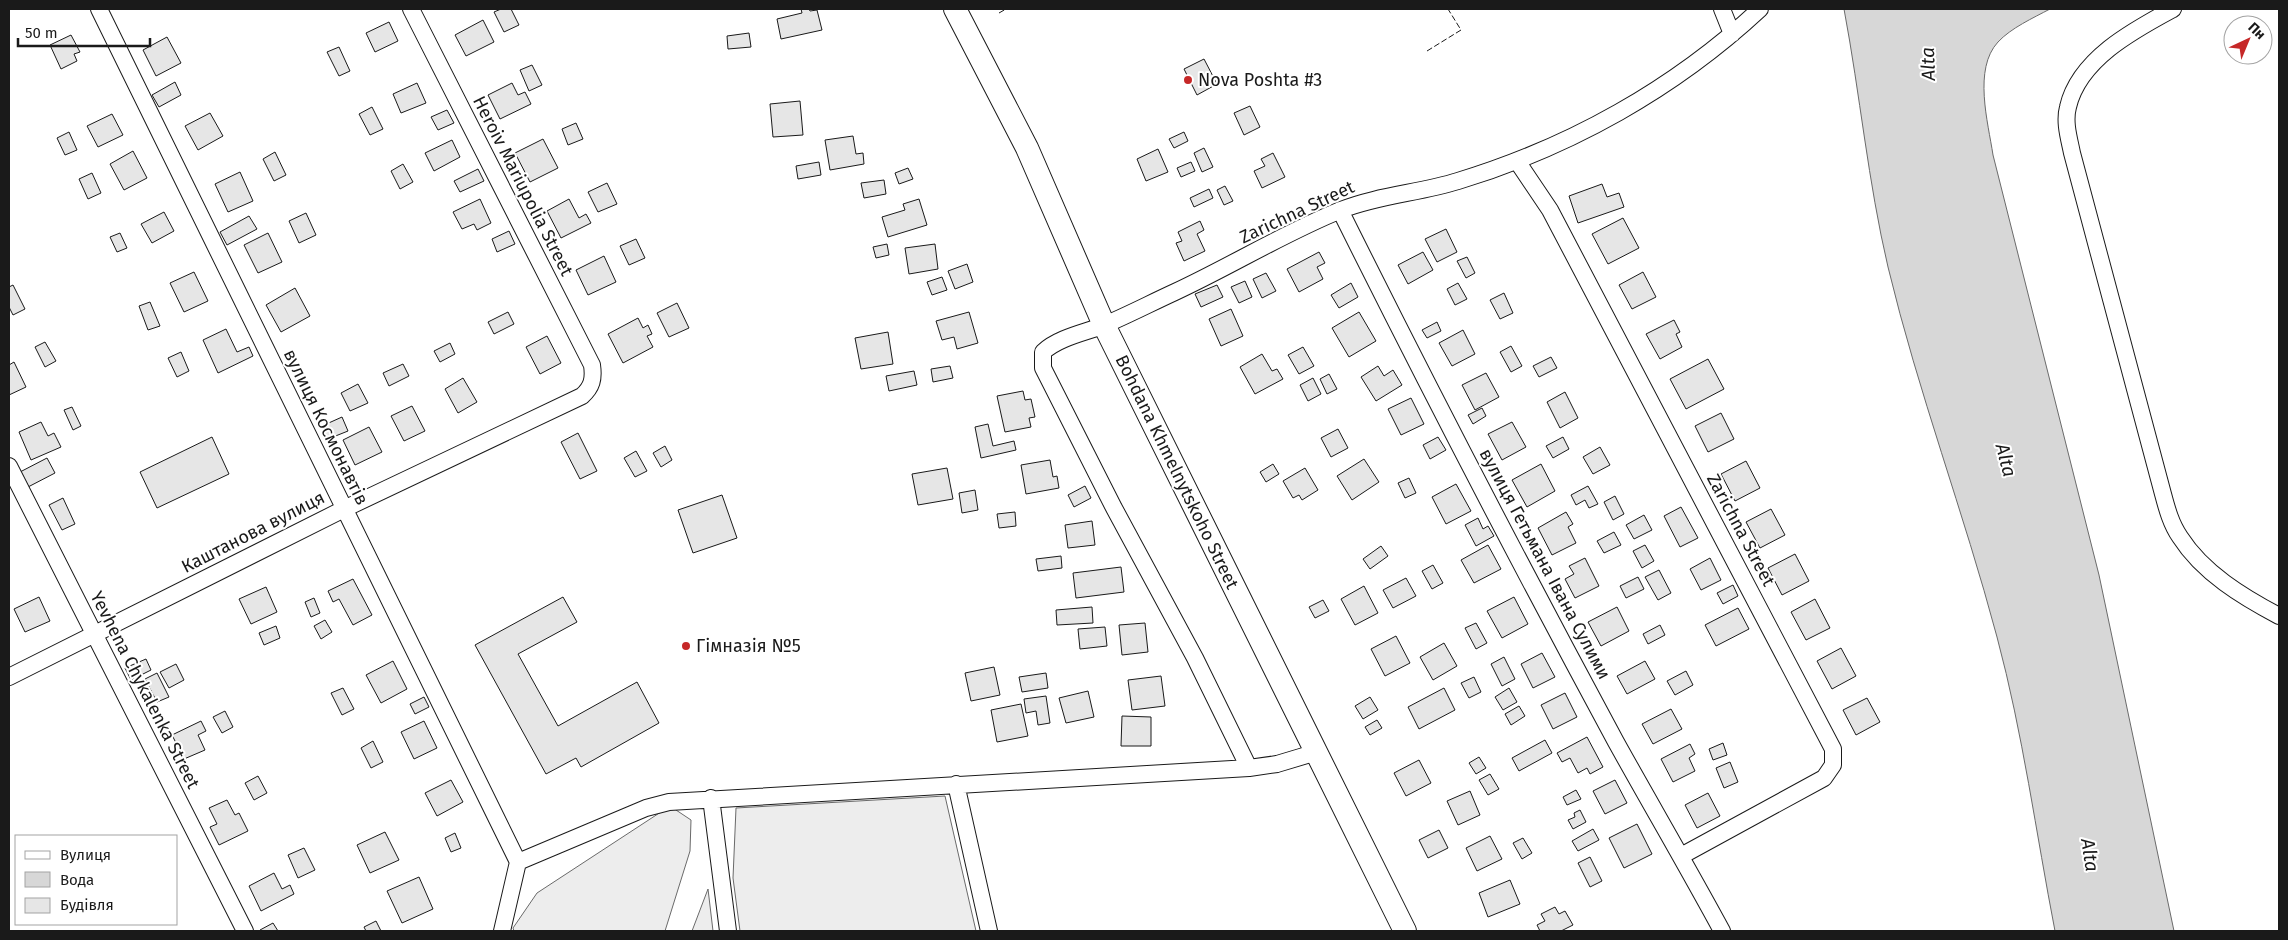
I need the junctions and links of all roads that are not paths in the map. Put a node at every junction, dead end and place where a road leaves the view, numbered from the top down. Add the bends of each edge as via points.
1 (99, 9) edge
2 (410, 9) edge
3 (955, 9) edge
4 (1722, 9) edge
5 (1760, 9) edge
6 (2173, 9) edge
7 (1732, 34) junction
8 (1517, 161) junction
9 (1340, 210) junction
10 (1104, 325) junction
11 (592, 382) joint
12 (9, 466) edge
13 (344, 509) junction
14 (2279, 616) edge
15 (95, 634) junction
16 (9, 677) edge
17 (1316, 752) junction
18 (1249, 768) junction
19 (956, 784) junction
20 (711, 798) junction
21 (1681, 856) junction
22 (518, 862) junction
23 (245, 931) edge
24 (502, 931) edge
25 (728, 931) edge
26 (989, 931) edge
27 (1405, 931) edge
28 (1722, 931) edge

1 - 13 street, вулиця Космонавтів
2 - 11 street, Heroiv Mariupolia Street via 592,365
3 - 10 main road, Bohdana Khmelnytskoho Street via 1027,148
4 - 7 street
5 - 7 street, Zarichna Street
6 - 14 street via 2120,41 2080,80 2067,108 2070,145 2090,229 2175,528 2185,545 2212,572 2250,600
7 - 8 street, Zarichna Street via 1622,111
8 - 9 street, Zarichna Street via 1455,182 1377,198
8 - 21 street, Zarichna Street via 1550,210 1834,749 1833,765 1824,778
9 - 10 street, Zarichna Street
9 - 21 street, вулиця Гетьмана Івана Сулими via 1538,594
10 - 17 main road, Bohdana Khmelnytskoho Street
10 - 18 street, Zarichna Street via 1048,347 1043,352 1043,368
11 - 13 street, Каштанова вулиця via 582,396
12 - 15 street, Yevhena Chykalenka Street
13 - 15 street, Каштанова вулиця
13 - 22 street, вулиця Космонавтів
15 - 16 street, Каштанова вулиця
15 - 23 street, Yevhena Chykalenka Street
17 - 18 street via 1277,764
17 - 27 main road, Bohdana Khmelnytskoho Street
18 - 19 street
19 - 20 street
19 - 26 street
20 - 22 street via 646,808
20 - 25 street
21 - 28 street, вулиця Гетьмана Івана Сулими
22 - 24 street

